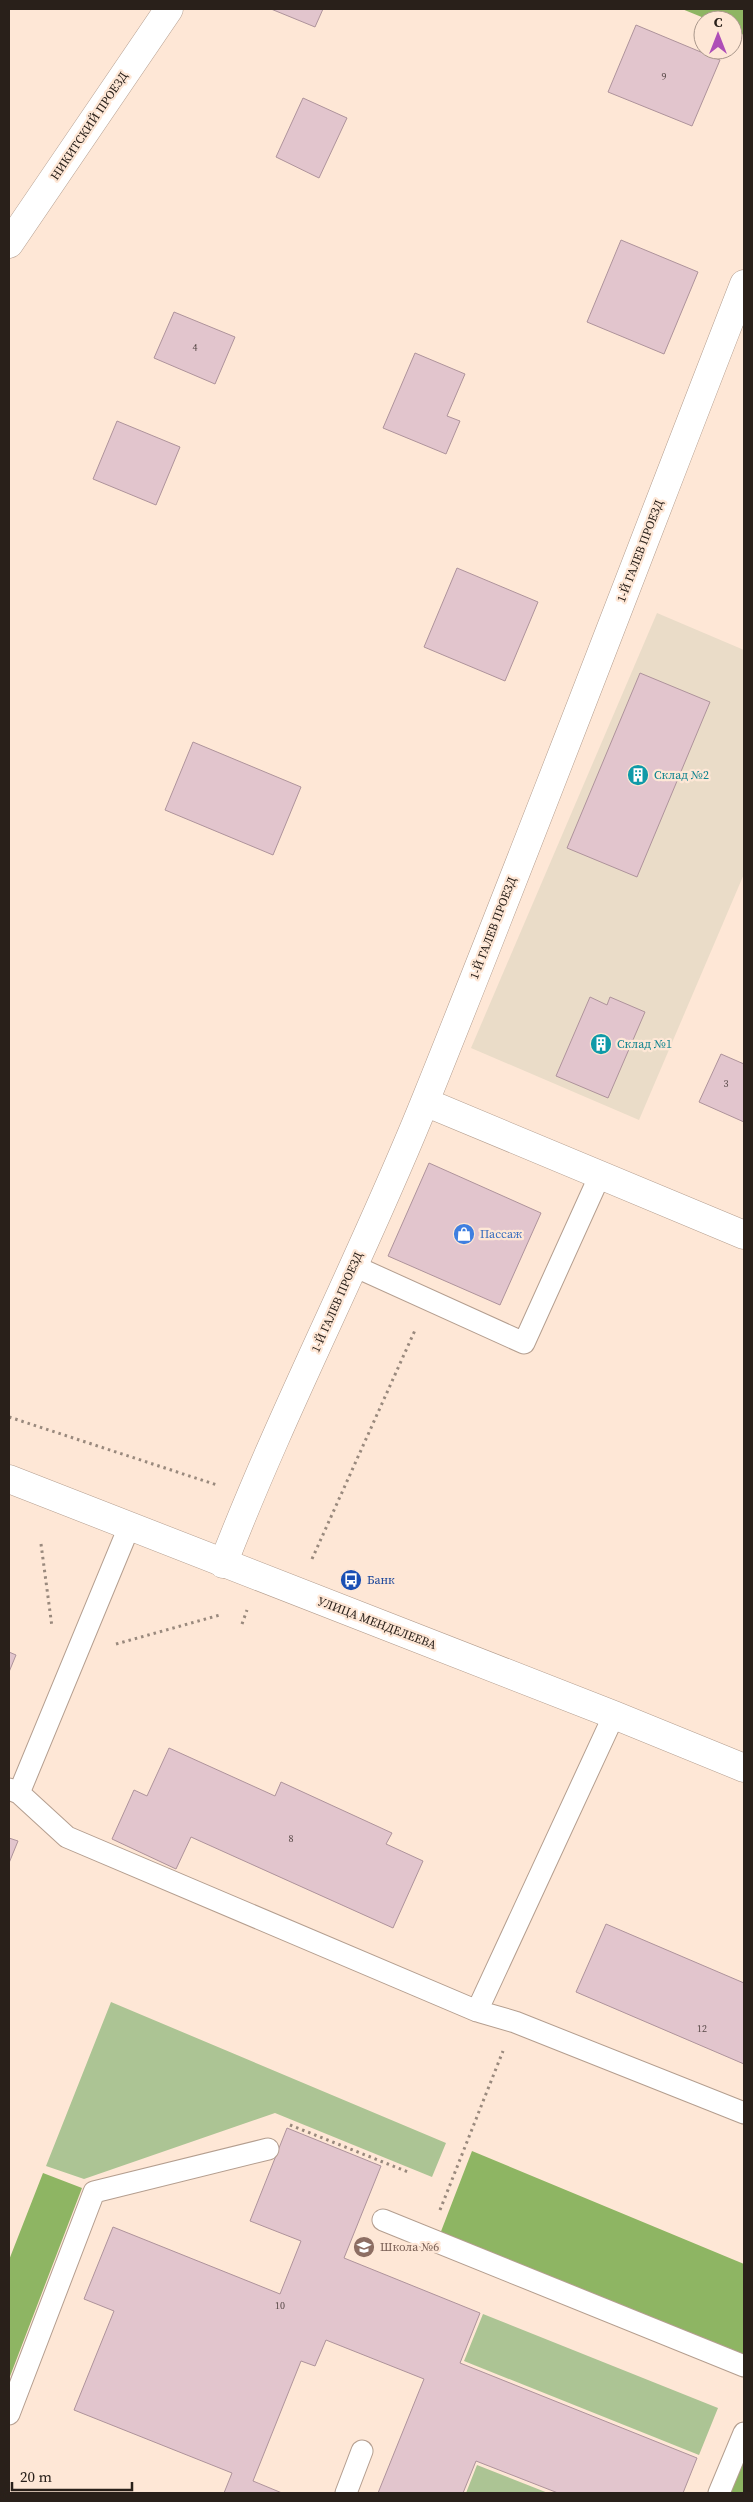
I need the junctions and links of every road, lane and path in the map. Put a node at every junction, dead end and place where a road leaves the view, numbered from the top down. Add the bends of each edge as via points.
1 (169, 9) edge
2 (9, 244) edge
3 (744, 284) edge
4 (425, 1102) junction
5 (600, 1175) junction
6 (744, 1234) edge
7 (354, 1266) junction
8 (429, 1300) junction
9 (9, 1417) edge
10 (9, 1479) edge
11 (249, 1495) junction
12 (129, 1527) junction
13 (41, 1544) dead end
14 (310, 1562) dead end
15 (223, 1564) junction
16 (220, 1615) dead end
17 (52, 1628) dead end
18 (76, 1655) junction
19 (614, 1715) junction
20 (744, 1768) edge
21 (14, 1791) edge
22 (477, 2011) junction
23 (515, 2022) junction
24 (744, 2113) edge
25 (268, 2149) joint
26 (408, 2172) dead end
27 (383, 2220) dead end
28 (429, 2238) junction
29 (744, 2366) edge
30 (9, 2414) edge
31 (744, 2433) edge
32 (362, 2451) dead end
33 (346, 2493) edge
34 (719, 2493) edge

1 - 2 street, НИКИТСКИЙ ПРОЕЗД
3 - 4 street, 1-Й ГАЛЕВ ПРОЕЗД
4 - 5 street
4 - 7 street, 1-Й ГАЛЕВ ПРОЕЗД
5 - 6 street
5 - 8 lane via 524,1343
7 - 8 lane
7 - 11 street, 1-Й ГАЛЕВ ПРОЕЗД
8 - 14 path
9 - 11 path
10 - 12 street, УЛИЦА МЕНДЕЛЕЕВА
11 - 15 street, 1-Й ГАЛЕВ ПРОЕЗД
12 - 15 street, УЛИЦА МЕНДЕЛЕЕВА
12 - 18 lane
13 - 17 path
15 - 19 street, УЛИЦА МЕНДЕЛЕЕВА
16 - 18 path
18 - 21 lane
19 - 20 street, УЛИЦА МЕНДЕЛЕЕВА
19 - 22 lane
21 - 22 lane via 67,1837
22 - 23 lane
23 - 24 lane
23 - 28 path
25 - 26 path via 283,2122
25 - 30 lane via 94,2192
27 - 28 lane
28 - 29 lane
31 - 34 lane
32 - 33 lane

